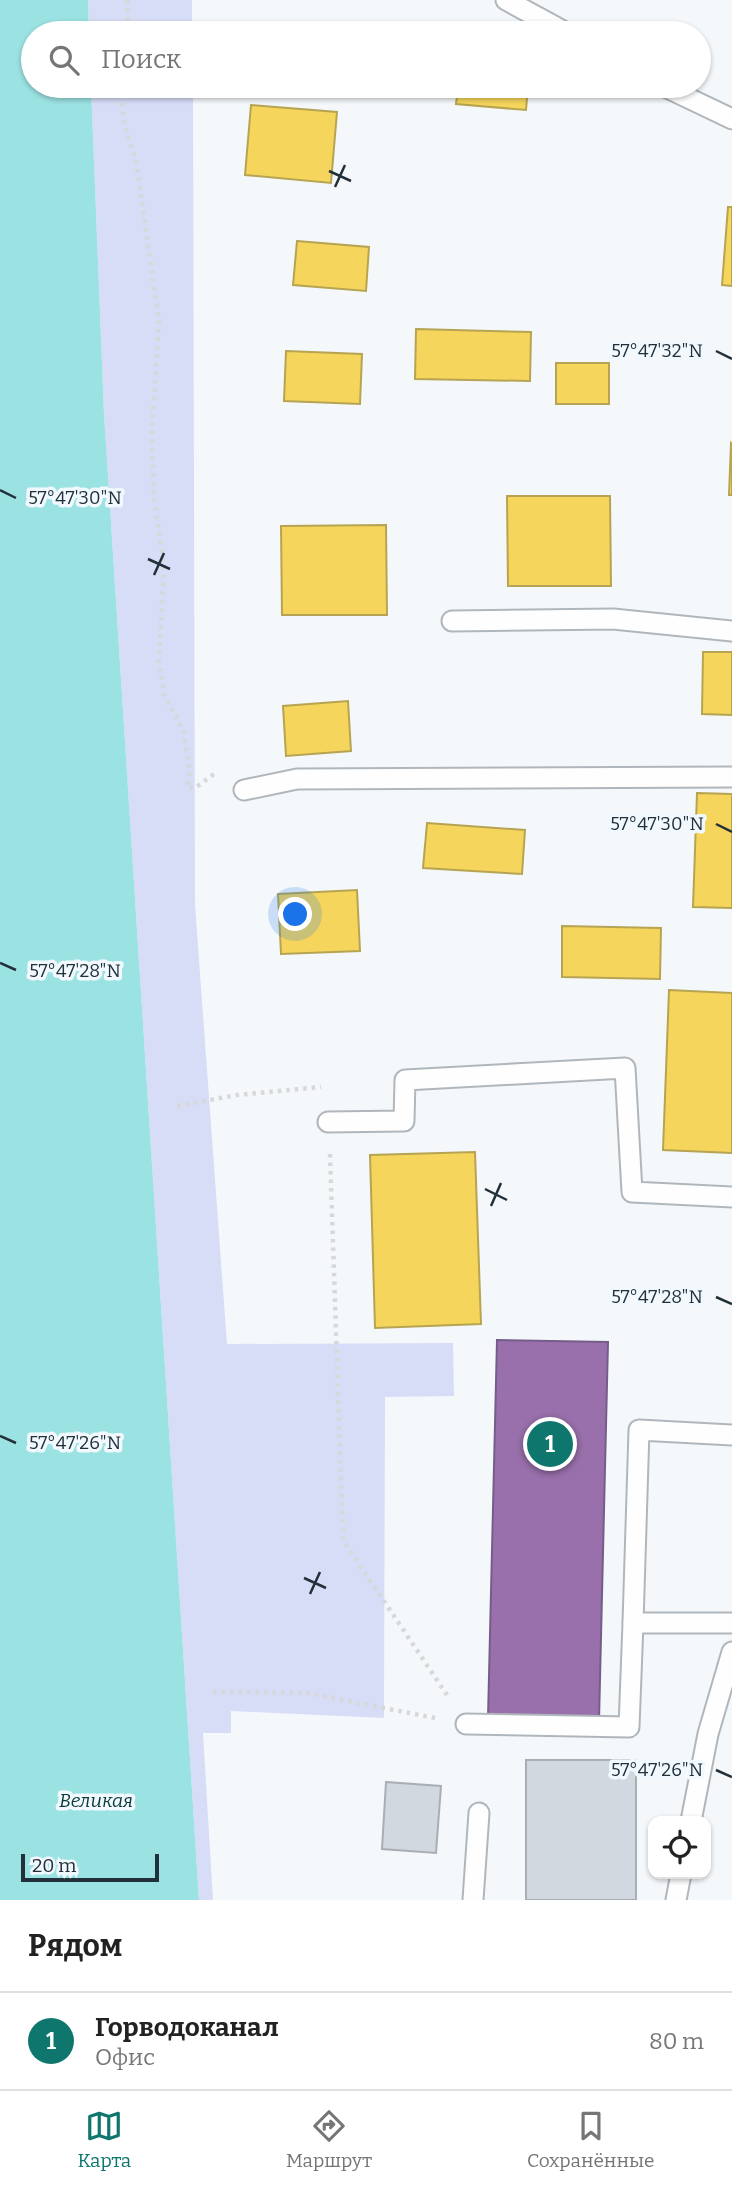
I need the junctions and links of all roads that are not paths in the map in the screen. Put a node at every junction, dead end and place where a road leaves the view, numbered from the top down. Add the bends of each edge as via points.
1 (506, 0) edge
2 (545, 21) edge
3 (688, 98) edge
4 (732, 119) edge
5 (452, 621) dead end
6 (732, 631) edge
7 (732, 777) edge
8 (244, 790) road end
9 (328, 1122) road end
10 (732, 1197) edge
11 (732, 1435) edge
12 (633, 1623) junction
13 (732, 1623) edge
14 (732, 1652) edge
15 (466, 1724) road end
16 (479, 1813) dead end
17 (692, 1816) edge
18 (680, 1879) edge
19 (473, 1900) edge
20 (676, 1900) edge

1 - 2 lane
3 - 4 lane
5 - 6 lane via 613,619
7 - 8 lane via 297,779
9 - 10 lane via 404,1121 405,1080 625,1068 632,1192
11 - 12 lane via 639,1430
12 - 13 lane
12 - 15 lane via 629,1727
14 - 17 lane via 708,1734
16 - 19 lane
18 - 20 lane

